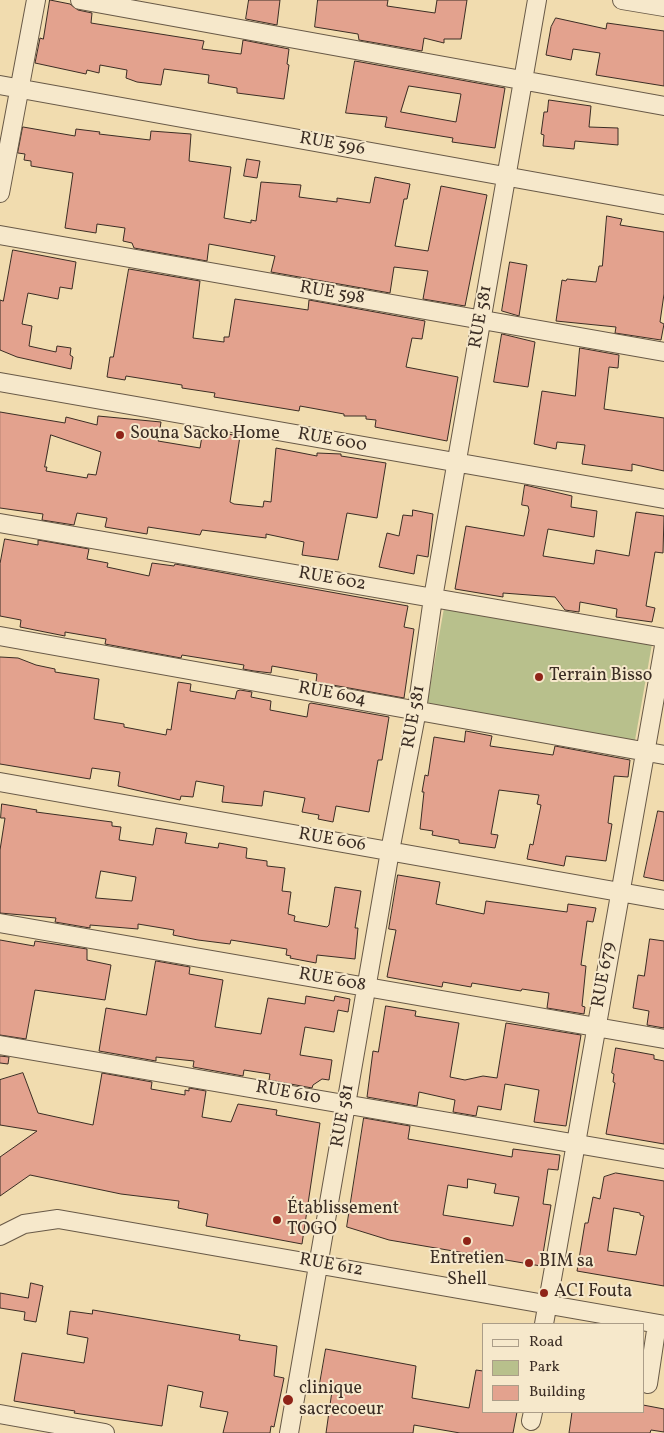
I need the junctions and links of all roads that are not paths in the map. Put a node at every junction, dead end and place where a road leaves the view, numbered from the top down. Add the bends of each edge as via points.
1 (36, 0) edge
2 (80, 0) edge
3 (536, 0) edge
4 (622, 0) edge
5 (664, 7) edge
6 (522, 80) junction
7 (0, 85) edge
8 (20, 89) junction
9 (664, 106) edge
10 (506, 176) junction
11 (0, 194) edge
12 (664, 205) edge
13 (0, 235) edge
14 (481, 320) junction
15 (664, 352) edge
16 (0, 382) edge
17 (457, 463) junction
18 (664, 499) edge
19 (0, 523) edge
20 (433, 598) junction
21 (0, 636) edge
22 (664, 638) edge
23 (664, 646) edge
24 (417, 710) junction
25 (645, 752) junction
26 (664, 755) edge
27 (0, 782) edge
28 (390, 851) junction
29 (620, 892) junction
30 (664, 900) edge
31 (0, 923) edge
32 (366, 987) junction
33 (596, 1027) junction
34 (664, 1039) edge
35 (0, 1045) edge
36 (346, 1104) junction
37 (575, 1144) junction
38 (664, 1159) edge
39 (0, 1236) edge
40 (318, 1264) junction
41 (546, 1304) junction
42 (544, 1323) edge
43 (660, 1324) edge
44 (648, 1384) dead end
45 (0, 1414) edge
46 (105, 1433) edge
47 (289, 1433) edge

1 - 8 street
2 - 6 street
3 - 6 street, RUE 581
4 - 5 street
6 - 9 street
6 - 10 street, RUE 581
7 - 8 street, RUE 596
8 - 10 street, RUE 596
8 - 11 street
10 - 12 street, RUE 596
10 - 14 street, RUE 581
13 - 14 street, RUE 598
14 - 15 street, RUE 598
14 - 17 street, RUE 581
16 - 17 street, RUE 600
17 - 18 street, RUE 600
17 - 20 street, RUE 581
19 - 20 street, RUE 602
20 - 22 street, RUE 602
20 - 24 street, RUE 581
21 - 24 street, RUE 604
23 - 25 street, RUE 679
24 - 25 street, RUE 604
24 - 28 street, RUE 581
25 - 26 street, RUE 604
25 - 29 street, RUE 679
27 - 28 street, RUE 606
28 - 29 street, RUE 606
28 - 32 street, RUE 581
29 - 30 street, RUE 606
29 - 33 street, RUE 679
31 - 32 street, RUE 608
32 - 33 street, RUE 608
32 - 36 street, RUE 581
33 - 34 street, RUE 608
33 - 37 street, RUE 679
35 - 36 street, RUE 610
36 - 37 street, RUE 610
36 - 40 street, RUE 581
37 - 38 street, RUE 610
37 - 41 street, RUE 679
39 - 40 street, RUE 612 via 24,1224 58,1219
40 - 41 street, RUE 612
40 - 47 street, RUE 581
41 - 42 street, RUE 679
41 - 43 street, RUE 612
43 - 44 street
45 - 46 street

